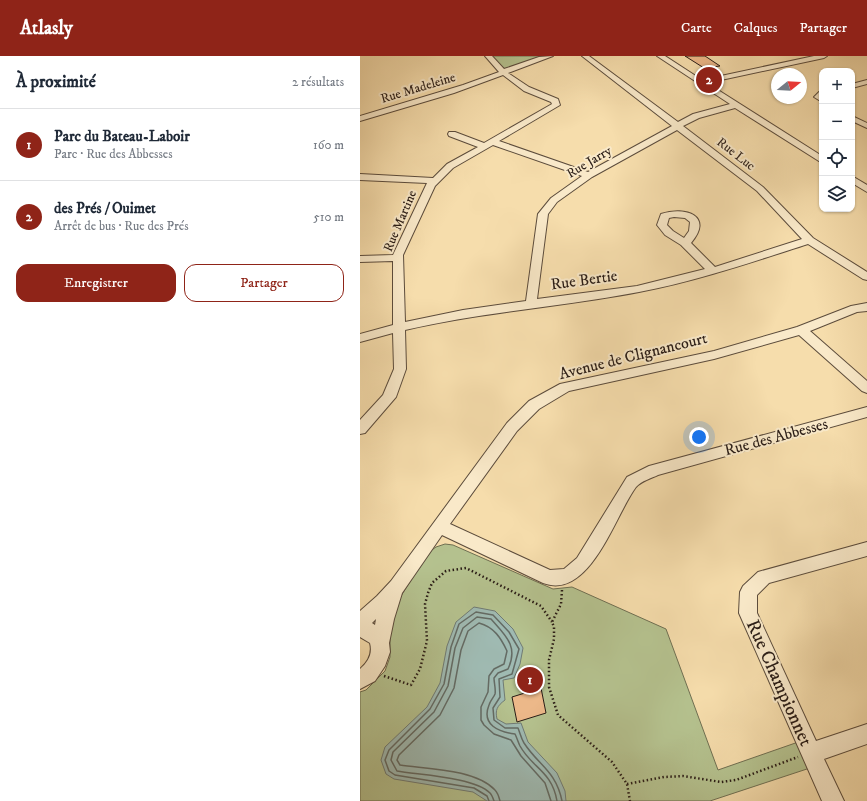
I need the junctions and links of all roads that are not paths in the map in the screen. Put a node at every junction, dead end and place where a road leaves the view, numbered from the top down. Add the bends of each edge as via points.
1 (488, 56) edge
2 (550, 56) edge
3 (585, 56) edge
4 (660, 56) edge
5 (824, 56) edge
6 (502, 72) junction
7 (701, 82) junction
8 (867, 82) edge
9 (855, 85) edge
10 (736, 105) junction
11 (360, 118) edge
12 (855, 120) edge
13 (679, 126) junction
14 (867, 126) edge
15 (452, 134) dead end
16 (488, 144) junction
17 (819, 158) edge
18 (589, 176) junction
19 (360, 177) edge
20 (434, 181) junction
21 (855, 181) edge
22 (867, 189) edge
23 (808, 240) junction
24 (685, 243) dead end
25 (398, 258) junction
26 (360, 259) edge
27 (713, 271) junction
28 (867, 277) edge
29 (531, 304) junction
30 (867, 307) edge
31 (399, 327) junction
32 (801, 330) junction
33 (360, 338) edge
34 (867, 388) edge
35 (867, 412) edge
36 (360, 429) edge
37 (439, 526) junction
38 (867, 549) edge
39 (397, 586) junction
40 (360, 622) edge
41 (360, 628) edge
42 (380, 642) junction
43 (360, 680) edge
44 (867, 734) edge
45 (806, 755) junction
46 (833, 801) edge

1 - 6 street
2 - 6 street, Rue Madeleine via 534,59
3 - 13 street, Rue Luc
4 - 7 street
5 - 7 street
6 - 11 street, Rue Madeleine via 457,89
6 - 16 street, Rue Martine via 530,92 555,101 556,104
7 - 10 street
8 - 9 street
10 - 13 street, Rue Jarry via 707,112
10 - 17 street
12 - 14 street
13 - 18 street, Rue Jarry
13 - 23 street, Rue Luc via 760,189
15 - 16 street
16 - 18 street
16 - 20 street, Rue Martine via 450,166
18 - 29 street, Rue Jarry via 554,200 543,214
19 - 20 street
20 - 25 street, Rue Martine
21 - 22 street
23 - 27 street, Rue Bertie
23 - 28 street, Rue Luc
24 - 27 street
25 - 26 street
25 - 31 street, Rue Martine
27 - 29 street, Rue Bertie via 638,288
29 - 31 street, Rue Bertie
30 - 32 street, Avenue de Clignancourt via 855,309
31 - 33 street, Rue Bertie
31 - 36 street, Rue Martine via 400,369 389,397
32 - 34 street
32 - 37 street, Avenue de Clignancourt via 714,355 565,387 534,405 512,427
35 - 37 street, Rue des Abbesses via 654,470 632,481 583,563 568,576 549,578
37 - 39 street, Avenue de Clignancourt
38 - 45 street, Rue Championnet via 764,577 749,592 748,613
39 - 40 street
39 - 42 street
41 - 42 street via 372,632
42 - 43 street via 381,649 376,665
44 - 45 street
45 - 46 street, Rue Championnet

